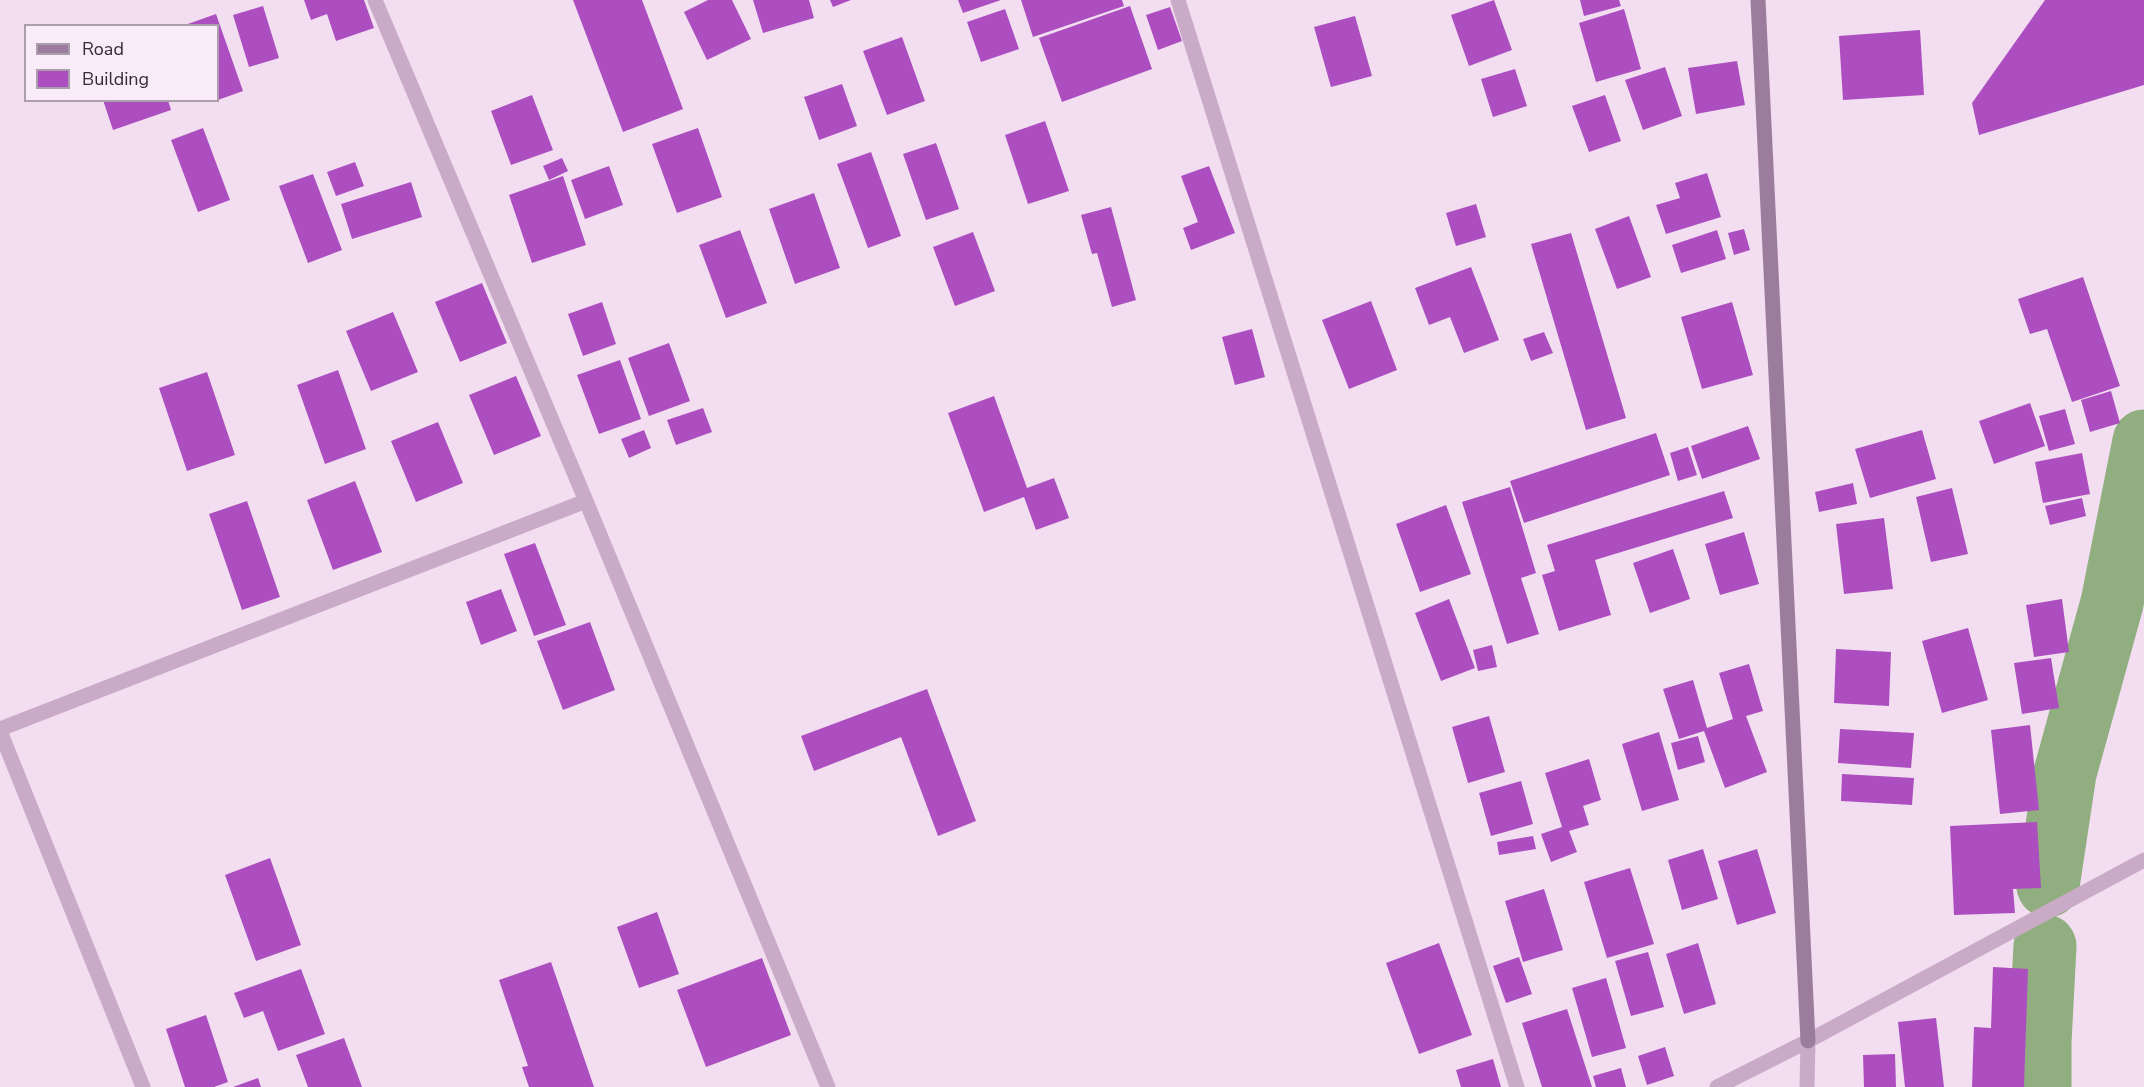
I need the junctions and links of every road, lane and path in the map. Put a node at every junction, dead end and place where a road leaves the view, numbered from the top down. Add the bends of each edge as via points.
1 (375, 0) edge
2 (1178, 0) edge
3 (1758, 0) edge
4 (586, 501) junction
5 (0, 730) edge
6 (2144, 860) edge
7 (1808, 1041) junction
8 (143, 1087) edge
9 (828, 1087) edge
10 (1517, 1087) edge
11 (1717, 1087) edge
12 (1807, 1087) edge

1 - 4 street
2 - 10 street
3 - 7 street
4 - 5 street
4 - 9 street
5 - 8 street
6 - 7 street
7 - 11 street
7 - 12 street

